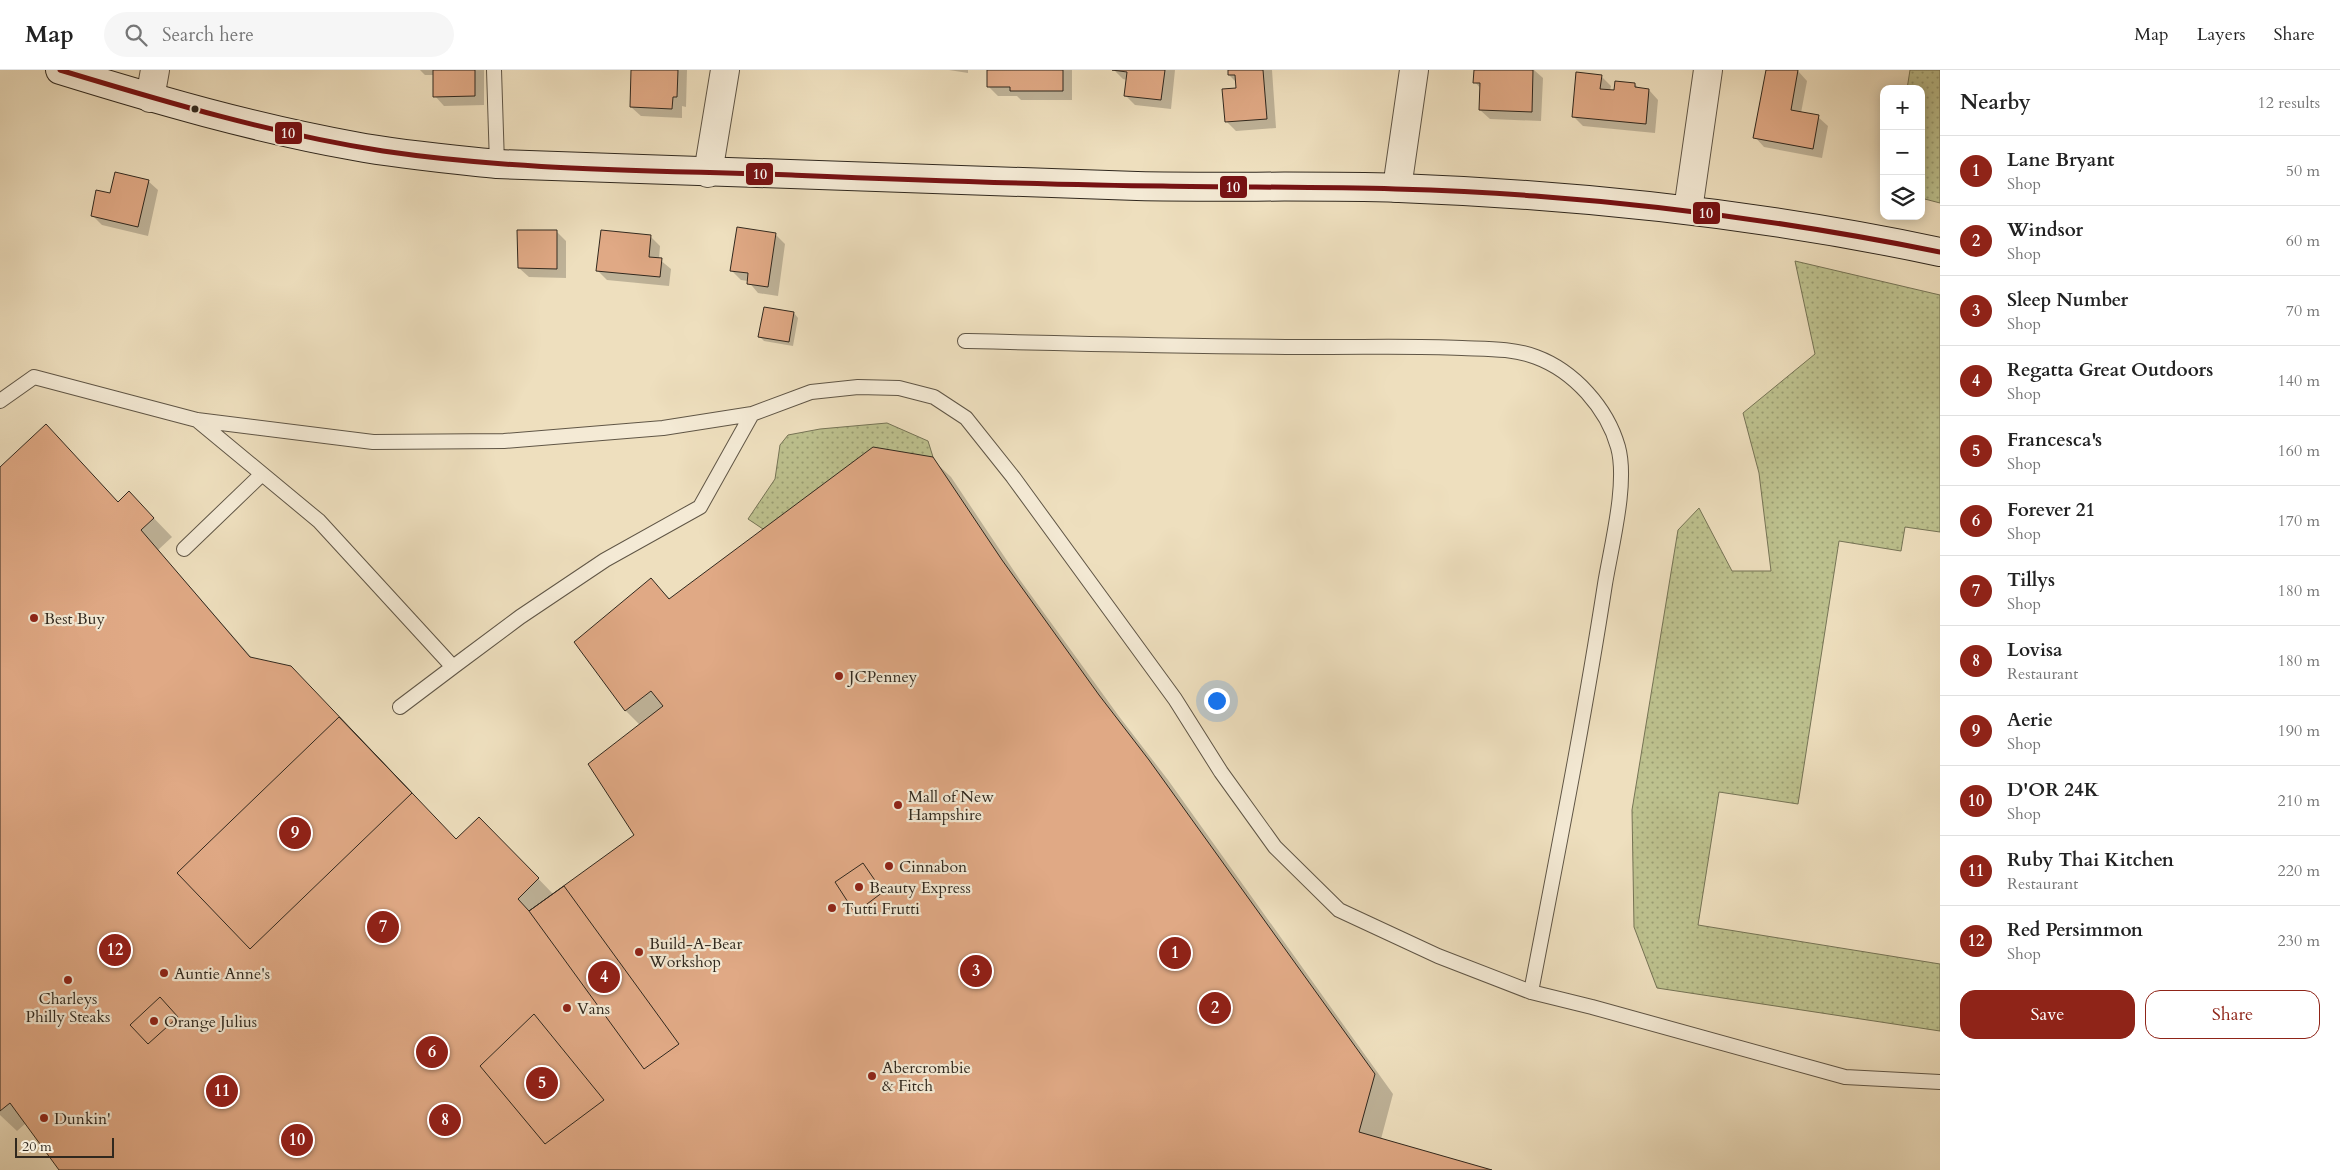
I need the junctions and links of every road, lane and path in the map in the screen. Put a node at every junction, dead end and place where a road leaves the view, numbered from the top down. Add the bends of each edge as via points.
1 (60, 70) edge
2 (155, 70) edge
3 (494, 70) edge
4 (725, 70) edge
5 (1414, 70) edge
6 (1708, 70) edge
7 (150, 98) junction
8 (497, 164) junction
9 (708, 173) junction
10 (1396, 188) junction
11 (1688, 210) junction
12 (1940, 252) edge
13 (966, 341) dead end
14 (0, 401) edge
15 (752, 414) junction
16 (197, 420) junction
17 (262, 474) junction
18 (184, 549) dead end
19 (454, 667) junction
20 (400, 707) dead end
21 (1531, 992) junction
22 (1940, 1082) edge

1 - 7 street
2 - 7 street
3 - 8 lane
4 - 9 street
5 - 10 street
6 - 11 street
7 - 8 street via 354,146
8 - 9 street
9 - 10 street via 1141,186
10 - 11 street via 1568,198
11 - 12 street via 1866,236
13 - 21 lane via 1183,347 1504,349 1535,356 1559,368 1593,399 1619,449 1618,502 1593,658
14 - 16 lane via 34,377
15 - 16 lane via 663,428 504,441 373,442
15 - 19 lane via 700,508 605,560 520,617
15 - 21 lane via 811,392 866,387 899,388 934,397 966,418 1013,476 1121,624 1275,846 1301,873 1339,910 1438,956
16 - 17 lane
17 - 18 lane
17 - 19 lane via 319,521
19 - 20 lane
21 - 22 lane via 1845,1077

